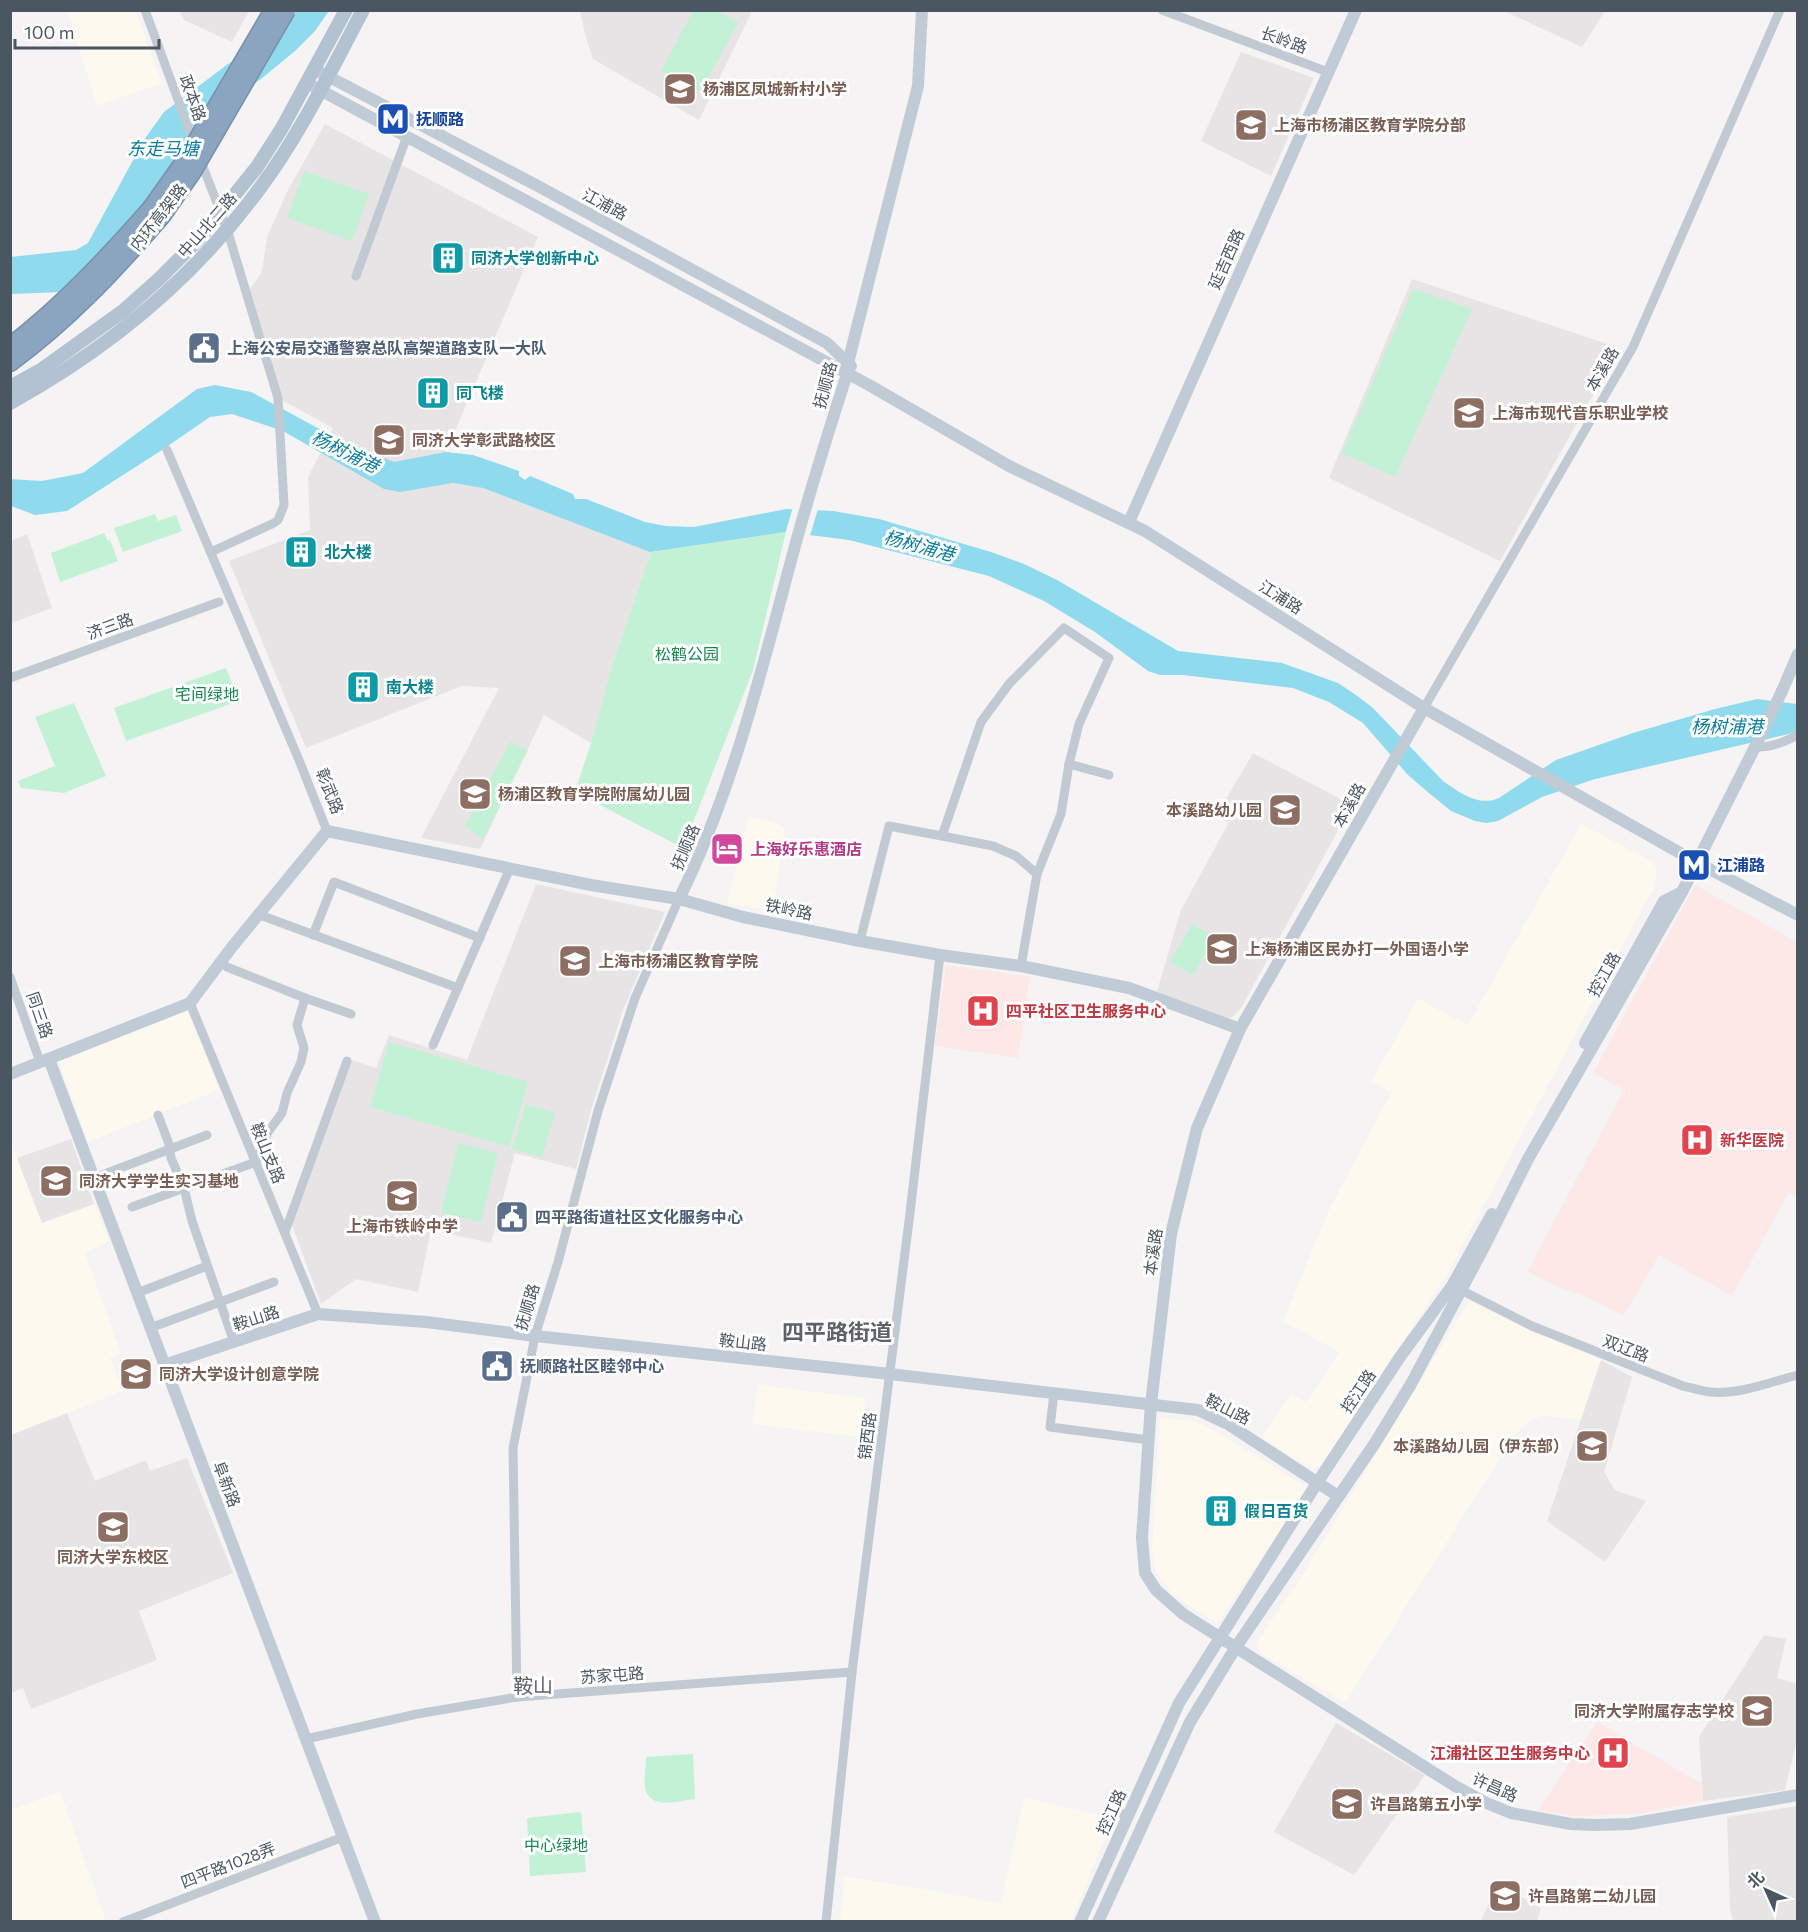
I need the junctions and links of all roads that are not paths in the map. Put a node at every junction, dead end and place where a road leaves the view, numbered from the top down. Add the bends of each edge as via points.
1 (145, 10) edge
2 (273, 10) edge
3 (287, 10) edge
4 (346, 10) edge
5 (363, 10) edge
6 (922, 10) edge
7 (1162, 10) edge
8 (1356, 10) edge
9 (1780, 10) edge
10 (314, 69) junction
11 (1328, 72) junction
12 (328, 76) junction
13 (307, 83) junction
14 (321, 90) junction
15 (406, 136) dead end
16 (221, 212) junction
17 (227, 230) junction
18 (356, 276) dead end
19 (10, 346) edge
20 (10, 363) edge
21 (847, 368) junction
22 (10, 387) edge
23 (10, 402) edge
24 (167, 450) dead end
25 (1129, 522) junction
26 (211, 552) junction
27 (219, 602) dead end
28 (1797, 654) edge
29 (10, 678) edge
30 (1424, 708) junction
31 (1797, 735) edge
32 (1755, 747) junction
33 (1069, 764) junction
34 (1109, 775) dead end
35 (327, 831) junction
36 (942, 836) junction
37 (1696, 862) junction
38 (510, 868) junction
39 (1037, 874) junction
40 (679, 899) junction
41 (260, 915) junction
42 (1797, 915) edge
43 (313, 935) junction
44 (480, 938) junction
45 (860, 940) junction
46 (940, 955) junction
47 (1021, 966) junction
48 (227, 967) dead end
49 (10, 977) edge
50 (458, 988) junction
51 (305, 998) junction
52 (190, 1002) junction
53 (351, 1014) dead end
54 (1240, 1029) junction
55 (433, 1045) dead end
56 (45, 1060) junction
57 (347, 1060) dead end
58 (10, 1074) edge
59 (158, 1115) dead end
60 (207, 1135) dead end
61 (170, 1149) junction
62 (256, 1162) junction
63 (94, 1178) junction
64 (184, 1188) junction
65 (132, 1207) dead end
66 (285, 1232) junction
67 (207, 1266) junction
68 (274, 1282) dead end
69 (1457, 1288) junction
70 (137, 1293) junction
71 (219, 1302) junction
72 (318, 1314) junction
73 (150, 1328) junction
74 (535, 1336) junction
75 (234, 1342) junction
76 (164, 1365) junction
77 (890, 1374) junction
78 (1797, 1375) edge
79 (1054, 1393) junction
80 (1151, 1404) junction
81 (1149, 1440) junction
82 (1317, 1483) junction
83 (1338, 1496) junction
84 (1219, 1637) junction
85 (1236, 1647) junction
86 (852, 1672) junction
87 (517, 1697) junction
88 (306, 1739) junction
89 (1797, 1791) edge
90 (343, 1837) junction
91 (123, 1922) edge
92 (375, 1922) edge
93 (826, 1922) edge
94 (1080, 1922) edge
95 (1098, 1922) edge

1 - 16 street, 政本路
2 - 19 highway, 内环高架路, bridge via 196,141 151,208 76,290
3 - 20 highway, 内环高架路, bridge via 192,173 162,216 100,285
4 - 10 main road, 中山北二路
5 - 12 main road, 中山北二路
6 - 21 street, 抚顺路 via 918,86
7 - 11 street, 长岭路
8 - 11 street, 延吉西路
9 - 30 street, 本溪路 via 1633,347
10 - 12 street, 江浦路
10 - 13 main road, 中山北二路
11 - 25 street, 延吉西路
12 - 14 main road, 中山北二路
12 - 21 street, 江浦路 via 827,343
13 - 14 street, 江浦路
13 - 16 main road, 中山北二路 via 257,167
14 - 17 main road, 中山北二路 via 261,187
14 - 21 street, 江浦路
15 - 18 street
16 - 17 street, 政本路
16 - 22 main road, 中山北二路 via 199,239 123,311
17 - 23 main road, 中山北二路 via 126,327 86,357
17 - 26 street, 政本路 via 278,398 284,505 274,523
21 - 25 street, 江浦路 via 869,385 1009,466
21 - 40 street, 抚顺路 via 733,770
24 - 26 street, 彰武路
25 - 30 street, 江浦路
26 - 35 street, 彰武路
27 - 29 street, 济三路
28 - 32 street, 控江路, bridge
30 - 37 street, 江浦路
30 - 54 street, 本溪路
31 - 32 street via 1771,746
32 - 37 street, 控江路
33 - 34 street
33 - 36 street via 1079,724 1109,658 1064,628 1009,684 981,722
33 - 39 street via 1061,814
35 - 38 street, 铁岭路
35 - 41 street, 彰武路
36 - 39 street via 1001,849
36 - 45 street via 889,826
37 - 42 street, 江浦路
37 - 69 street, 控江路
38 - 40 street, 铁岭路
38 - 44 street
39 - 47 street
40 - 45 street, 铁岭路 via 743,917
40 - 74 street, 抚顺路 via 635,998 595,1110 558,1262
41 - 43 street
41 - 52 street, 彰武路
43 - 44 street via 334,882
43 - 50 street
44 - 50 street
45 - 46 street, 铁岭路
46 - 47 street, 铁岭路
46 - 77 street, 锦西路 via 919,1100
47 - 54 street, 铁岭路 via 1130,987
48 - 51 street
49 - 56 street, 同三路
50 - 55 street
51 - 53 street
51 - 62 street via 297,1025 304,1048 301,1062 282,1113 268,1132
52 - 56 street, 彰武路
52 - 62 street, 鞍山支路
54 - 80 street, 本溪路 via 1197,1128 1171,1234
56 - 58 street, 彰武路
56 - 63 street, 阜新路
57 - 66 street
59 - 61 street
60 - 61 street
61 - 63 street
61 - 64 street
62 - 64 street
62 - 66 street, 鞍山支路
63 - 70 street, 阜新路
64 - 65 street
64 - 67 street
66 - 72 street, 鞍山支路
67 - 70 street
67 - 71 street
68 - 71 street
69 - 78 street, 双辽路 via 1532,1326 1683,1386 1709,1392 1741,1390
69 - 82 street, 控江路 via 1400,1357
69 - 83 street, 控江路 via 1411,1384
70 - 73 street, 阜新路
71 - 73 street
71 - 75 street
72 - 74 street, 鞍山路
72 - 75 street, 鞍山路
73 - 76 street, 阜新路
74 - 77 street, 鞍山路
74 - 87 street, 抚顺路 via 513,1448
75 - 76 street, 鞍山路
76 - 88 street, 阜新路
77 - 79 street, 鞍山路
77 - 86 street, 锦西路
79 - 80 street, 鞍山路
79 - 81 street via 1050,1427
80 - 81 street, 本溪路
80 - 82 street, 鞍山路 via 1198,1410 1228,1424
81 - 84 street, 本溪路 via 1142,1538 1145,1573 1168,1603
82 - 83 street, 鞍山路
82 - 84 street, 控江路
83 - 85 street, 控江路
84 - 85 street, 许昌路
84 - 94 street, 控江路 via 1179,1703 1122,1813
85 - 89 street, 许昌路 via 1455,1786 1511,1813 1571,1824 1630,1824
85 - 95 street, 控江路 via 1190,1722
86 - 87 street, 苏家屯路
86 - 93 street, 锦西路
87 - 88 street, 苏家屯路
88 - 90 street, 阜新路
90 - 91 street, 四平路1028弄
90 - 92 street, 阜新路

